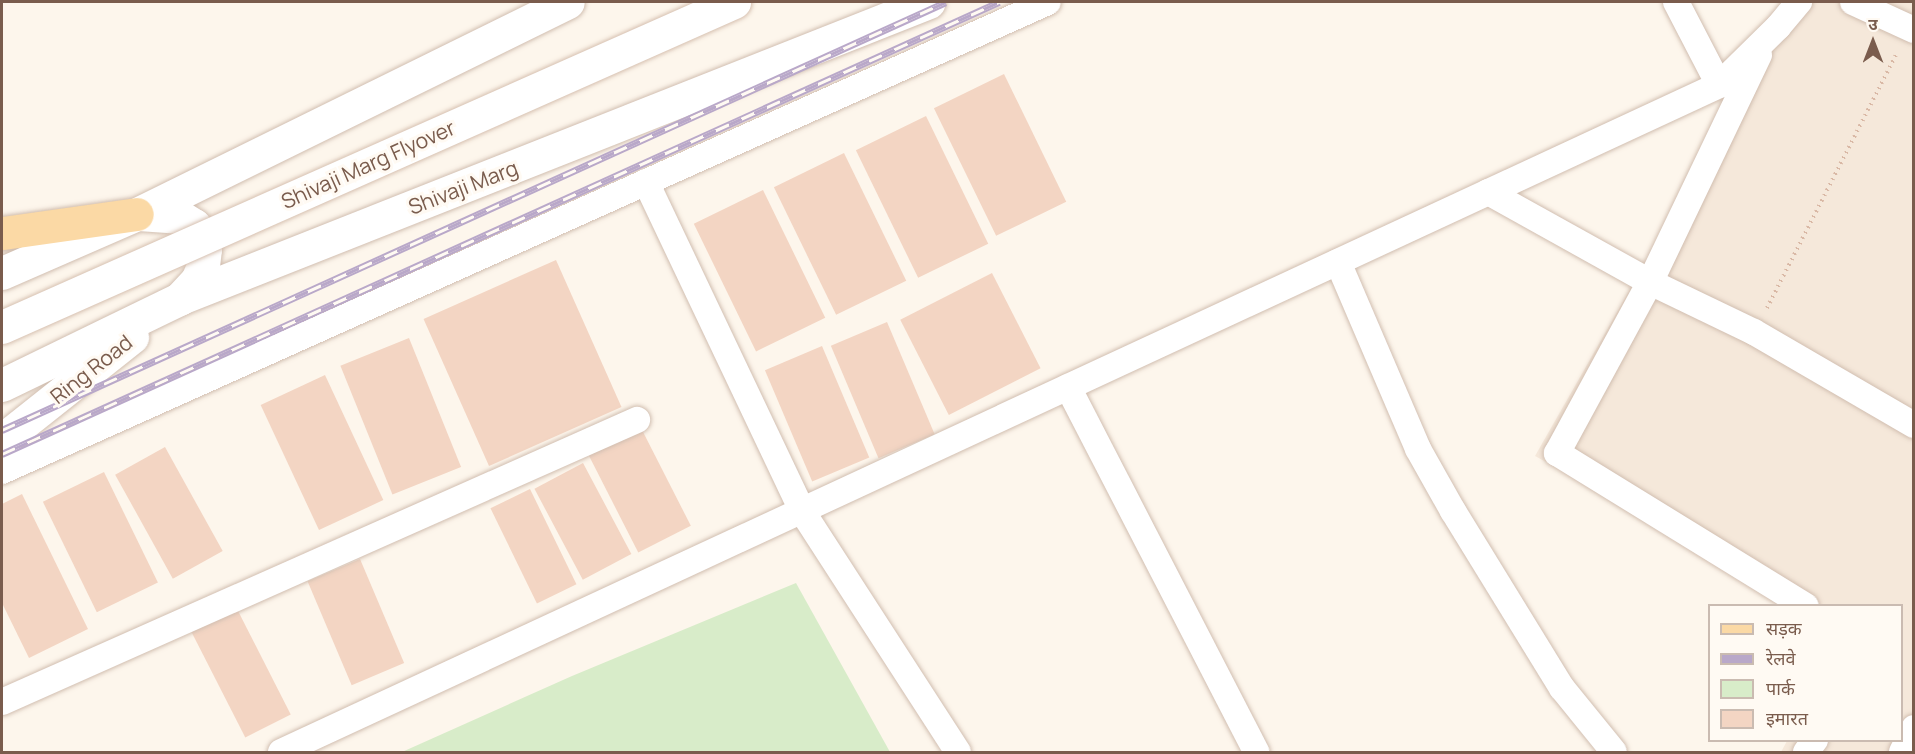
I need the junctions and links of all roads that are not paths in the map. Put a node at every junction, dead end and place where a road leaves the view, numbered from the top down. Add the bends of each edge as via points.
1 (568, 2) edge
2 (734, 2) edge
3 (929, 2) edge
4 (1048, 2) edge
5 (1677, 2) edge
6 (1799, 2) edge
7 (1853, 2) edge
8 (1912, 29) edge
9 (1766, 39) junction
10 (1719, 85) junction
11 (645, 182) junction
12 (1488, 192) junction
13 (137, 214) junction
14 (2, 233) edge
15 (1338, 262) junction
16 (2, 273) edge
17 (1650, 282) junction
18 (181, 298) junction
19 (2, 327) edge
20 (2, 385) edge
21 (1068, 387) junction
22 (637, 420) dead end
23 (1914, 425) edge
24 (2, 440) edge
25 (2, 471) edge
26 (802, 511) junction
27 (1803, 604) edge
28 (2, 702) edge
29 (1914, 728) edge
30 (322, 744) edge
31 (281, 753) edge
32 (958, 753) edge
33 (1256, 753) edge
34 (1614, 753) edge
35 (1902, 753) edge

1 - 13 main road
2 - 19 main road, Shivaji Marg Flyover, bridge
3 - 18 main road, Shivaji Marg
4 - 11 street
5 - 10 street
6 - 9 street
7 - 8 street
9 - 10 street
9 - 17 street
10 - 12 street
11 - 25 street
11 - 26 street
12 - 15 street
12 - 17 street
13 - 14 main road
13 - 16 main road
13 - 18 main road via 181,217 203,236 203,266
15 - 21 street
15 - 34 street via 1418,449 1562,688
17 - 23 street via 1754,332
17 - 27 street via 1557,453
18 - 20 main road, Shivaji Marg
18 - 24 main road, Ring Road
21 - 26 street
21 - 33 street
22 - 28 street
26 - 30 street
26 - 32 street
29 - 35 street
30 - 31 street

